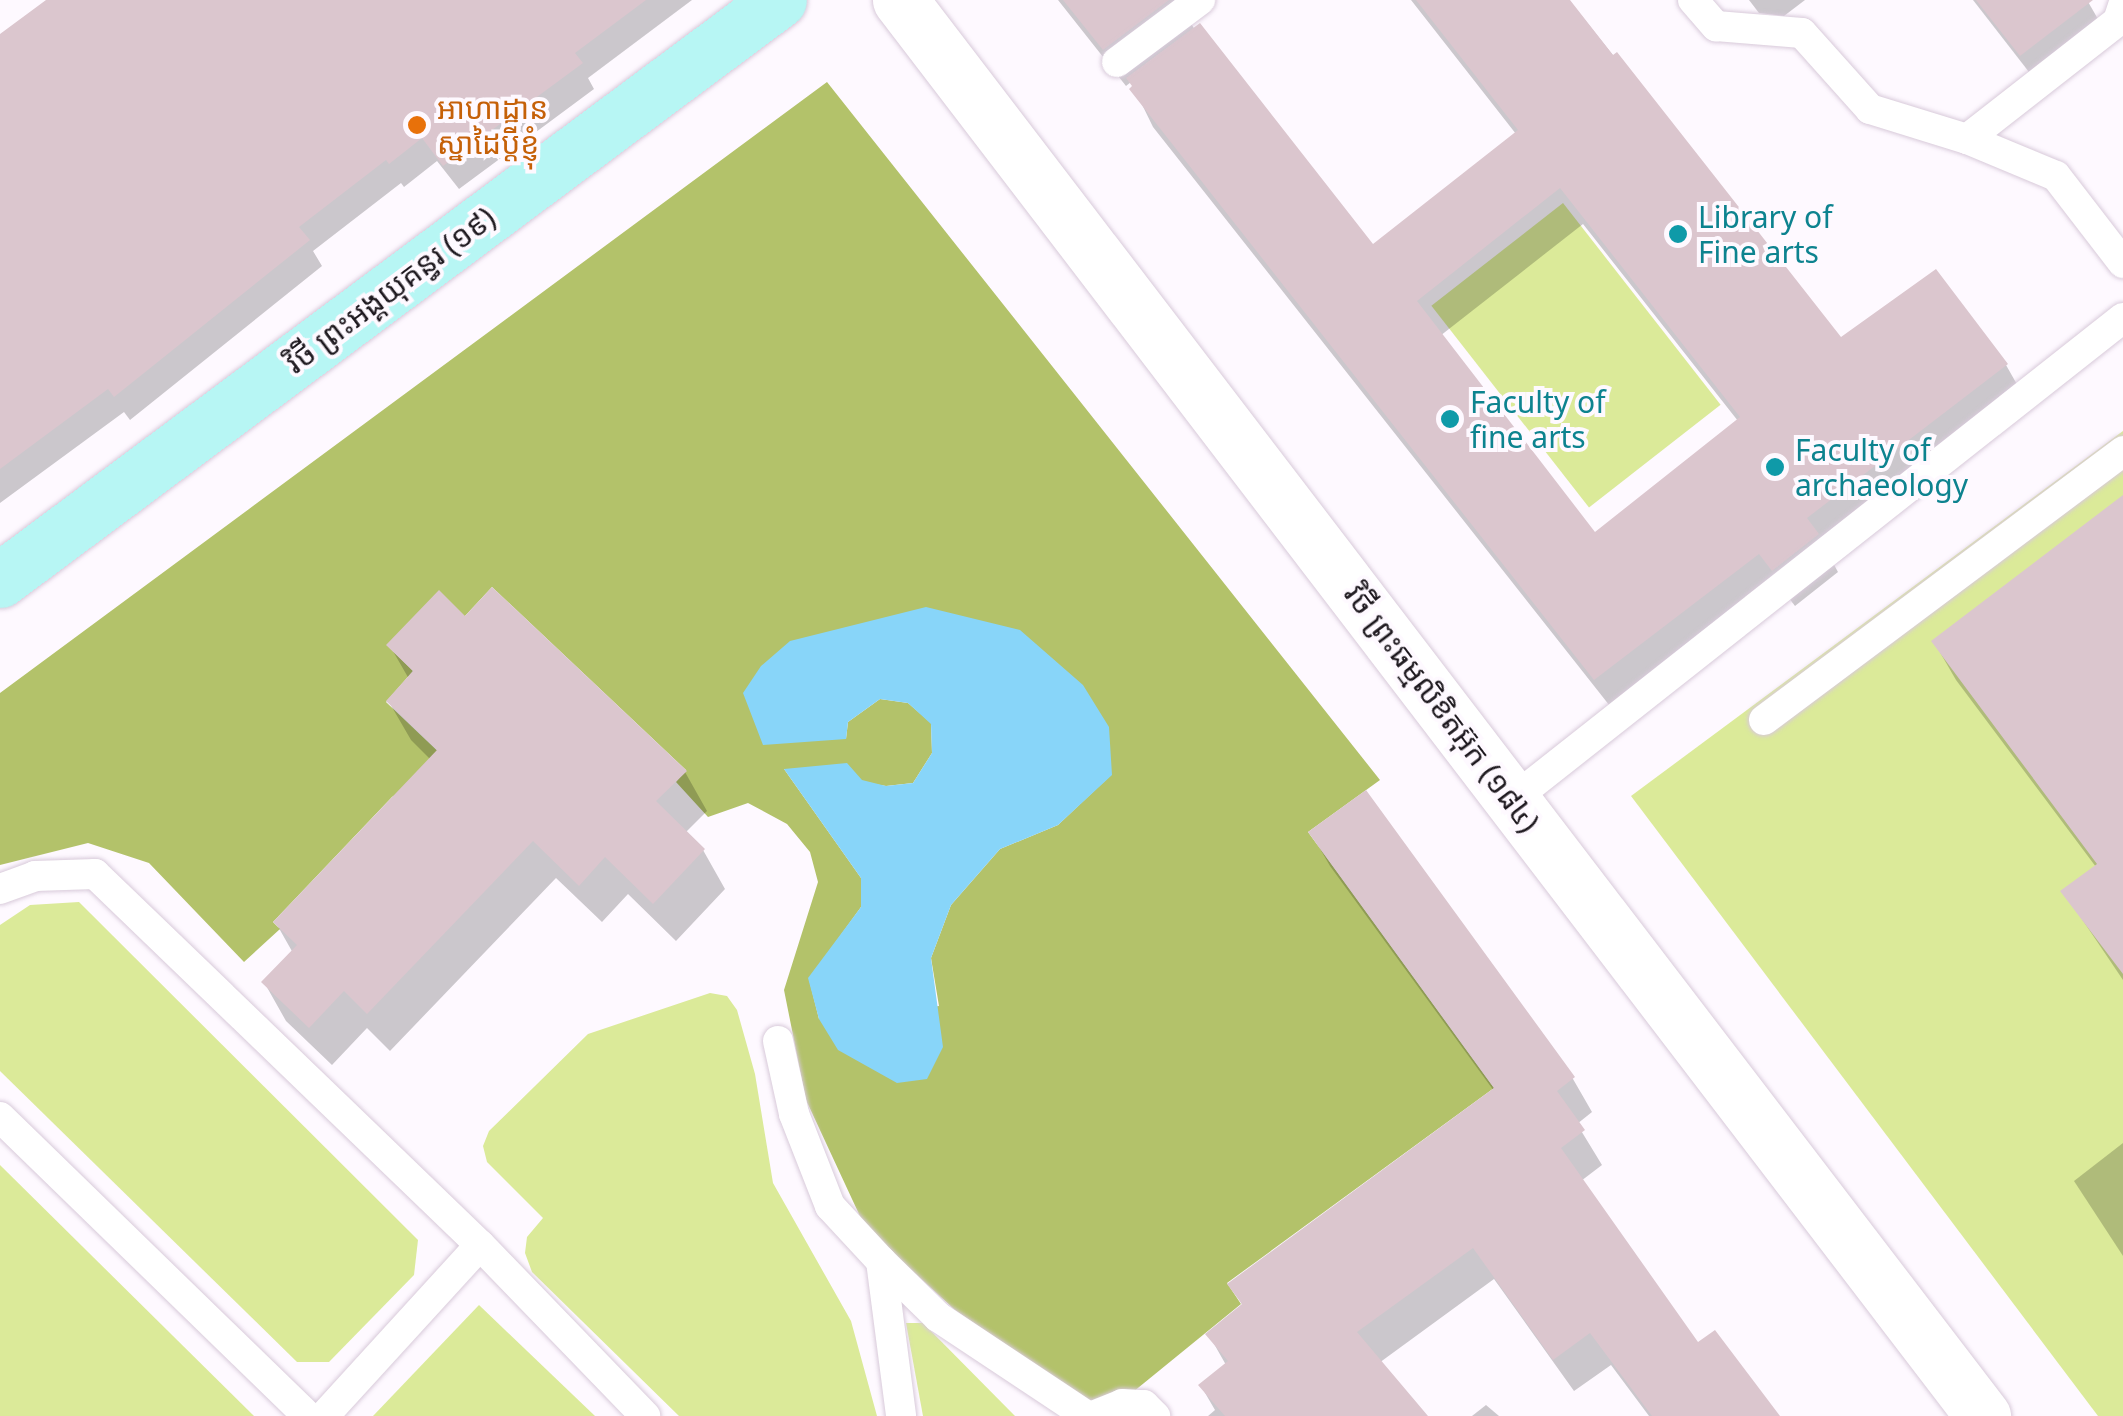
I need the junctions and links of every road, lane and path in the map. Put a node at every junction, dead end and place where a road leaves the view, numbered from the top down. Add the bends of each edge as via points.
1 (779, 0) edge
2 (900, 0) edge
3 (1200, 0) edge
4 (1693, 0) edge
5 (2123, 6) edge
6 (1117, 62) dead end
7 (1967, 139) junction
8 (2123, 264) edge
9 (2123, 318) edge
10 (2123, 451) edge
11 (0, 580) edge
12 (1764, 720) dead end
13 (1512, 800) junction
14 (0, 889) edge
15 (778, 1041) dead end
16 (0, 1117) edge
17 (480, 1245) junction
18 (881, 1261) junction
19 (307, 1416) edge
20 (324, 1416) edge
21 (645, 1416) edge
22 (900, 1416) edge
23 (1090, 1416) edge
24 (1155, 1416) edge
25 (1983, 1416) edge

1 - 11 street, វិថី ព្រះអង្គយុគន្ធរ (១៩)
2 - 13 street, វិថី ព្រះធម្មលិខិតអ៊ុក (១៨៤)
3 - 6 lane
4 - 7 lane via 1716,26 1802,32 1870,109
5 - 7 lane via 2118,21
7 - 8 lane via 2056,176
9 - 13 lane
10 - 12 lane
13 - 25 street, វិថី ព្រះធម្មលិខិតអ៊ុក (១៨៤)
14 - 17 lane via 35,876 95,874
15 - 18 lane via 794,1114 830,1206
16 - 19 lane
17 - 20 lane
17 - 21 lane
18 - 22 lane
18 - 23 lane via 938,1317
23 - 24 lane via 1122,1404 1144,1405

